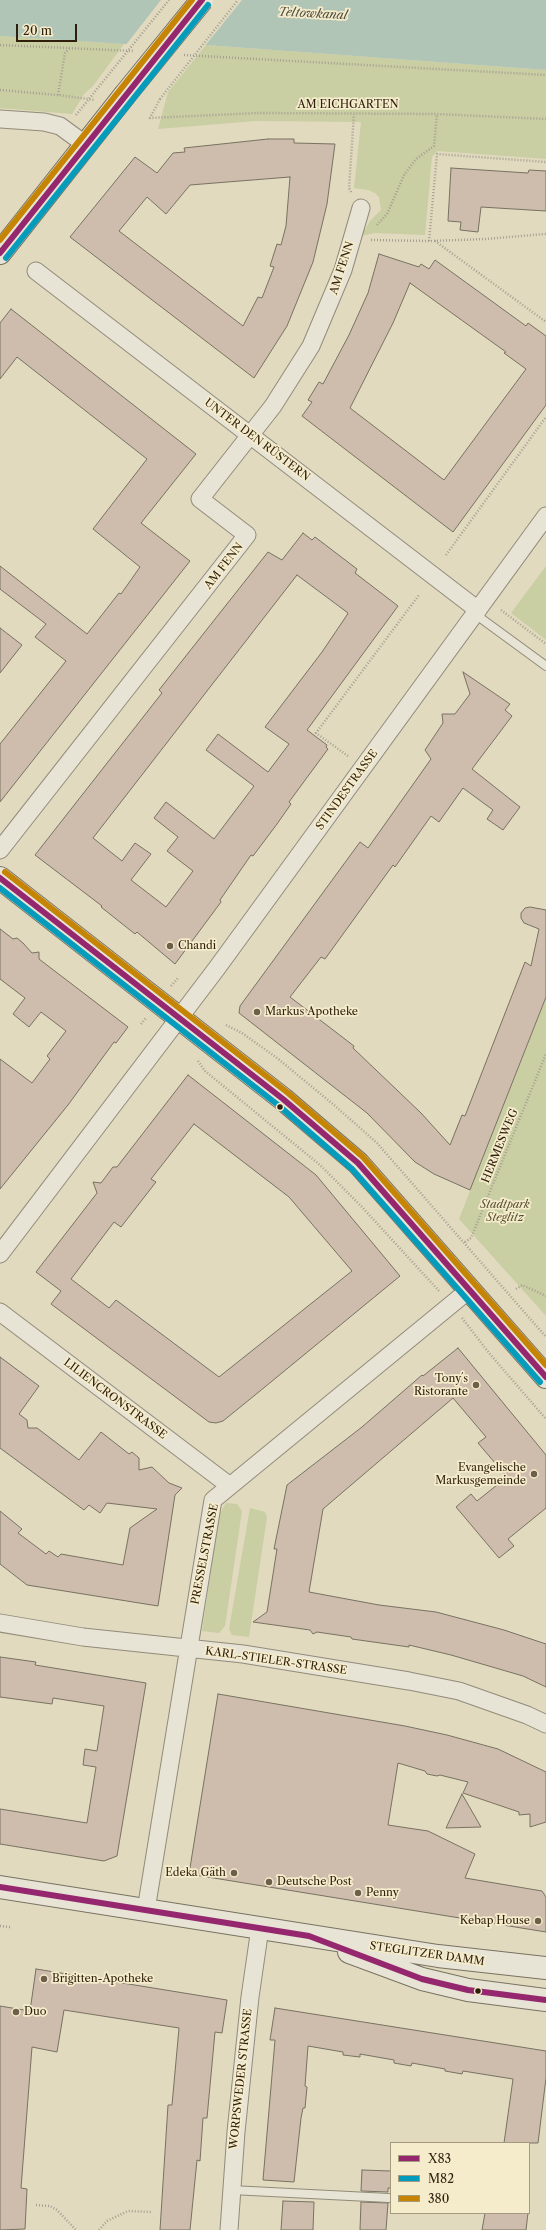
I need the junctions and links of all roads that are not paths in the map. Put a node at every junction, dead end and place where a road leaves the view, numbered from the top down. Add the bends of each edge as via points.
1 (202, 0) edge
2 (0, 119) edge
3 (86, 145) junction
4 (361, 208) road end
5 (0, 253) edge
6 (36, 271) dead end
7 (250, 435) junction
8 (546, 516) edge
9 (476, 612) junction
10 (546, 666) edge
11 (0, 850) edge
12 (0, 878) edge
13 (180, 1018) junction
14 (0, 1254) edge
15 (469, 1290) junction
16 (0, 1312) edge
17 (546, 1377) edge
18 (230, 1486) junction
19 (0, 1623) edge
20 (188, 1648) junction
21 (546, 1724) edge
22 (0, 1887) edge
23 (146, 1910) junction
24 (260, 1928) junction
25 (309, 1936) junction
26 (546, 1968) edge
27 (546, 2000) edge
28 (231, 2190) junction
29 (389, 2198) dead end
30 (229, 2230) edge

1 - 3 main road, bridge
2 - 3 street via 44,122 60,126
3 - 5 main road
4 - 7 street, AM FENN via 357,239 311,346 286,387
6 - 7 street, UNTER DEN RÜSTERN
7 - 9 street, UNTER DEN RÜSTERN
7 - 11 street, AM FENN via 200,499 247,536
8 - 9 street, STINDESTRASSE
9 - 10 lane
9 - 13 street, STINDESTRASSE
12 - 13 main road
13 - 14 street, STINDESTRASSE
13 - 15 main road via 283,1098 358,1163
15 - 17 main road
15 - 18 street, PRESSELSTRASSE
16 - 18 street, LILIENCRONSTRASSE
18 - 20 street, PRESSELSTRASSE via 213,1500
19 - 20 street, KARL-STIELER-STRASSE via 83,1637
20 - 21 street, KARL-STIELER-STRASSE via 243,1654 436,1686 488,1701
20 - 23 street, PRESSELSTRASSE
22 - 23 main road, STEGLITZER DAMM
23 - 24 main road, STEGLITZER DAMM
24 - 25 main road, STEGLITZER DAMM
24 - 28 street, WORPSWEDER STRASSE via 249,2005
25 - 26 main road, STEGLITZER DAMM via 446,1957
25 - 27 main road, STEGLITZER DAMM via 422,1979 468,1990
28 - 29 lane
28 - 30 street, WORPSWEDER STRASSE

